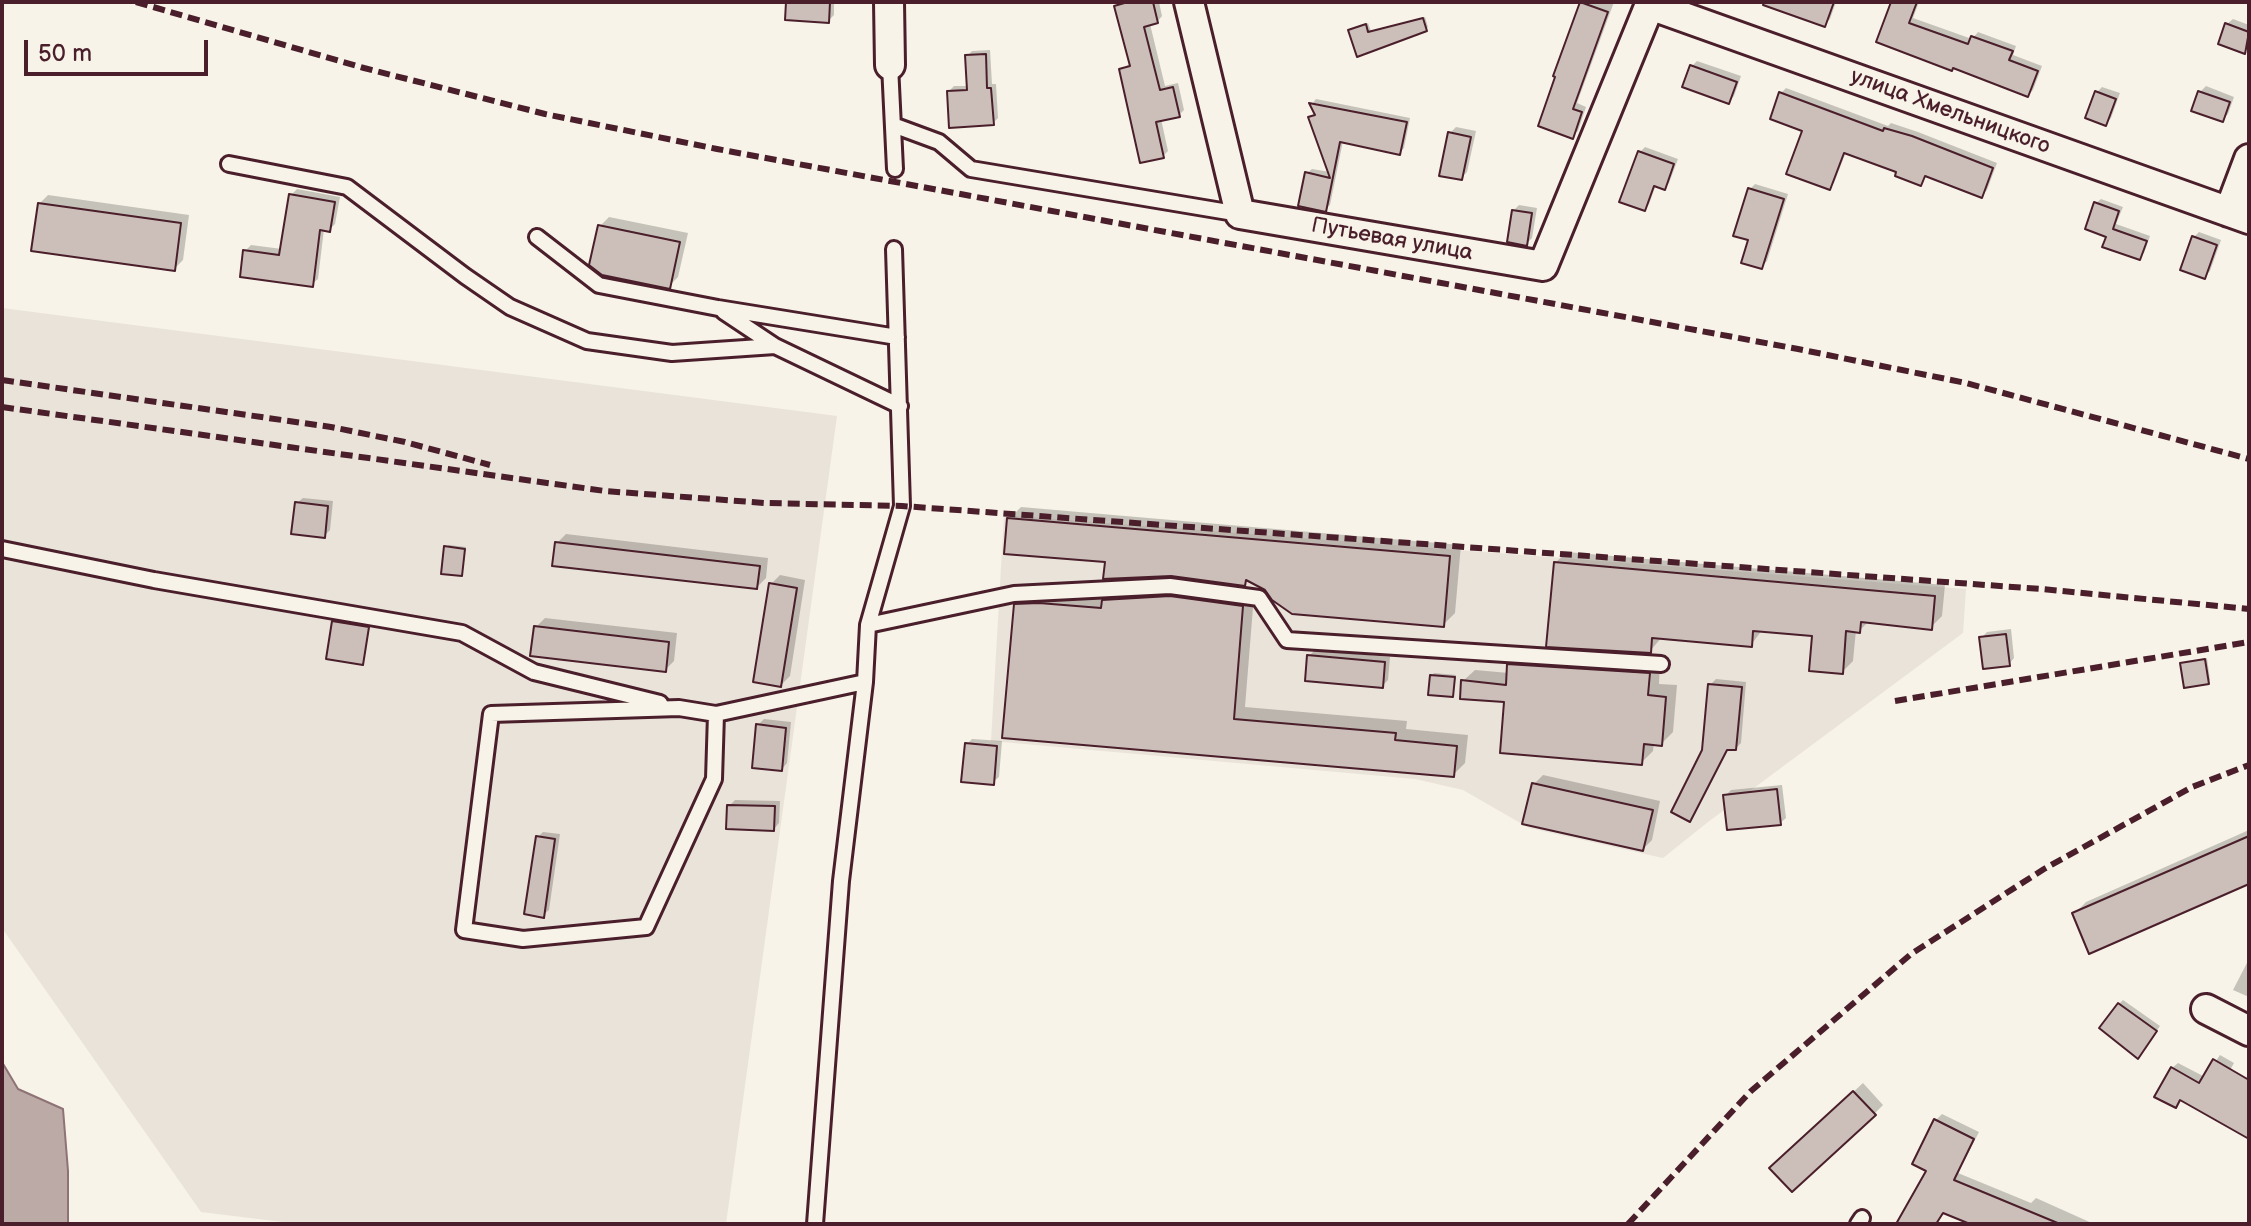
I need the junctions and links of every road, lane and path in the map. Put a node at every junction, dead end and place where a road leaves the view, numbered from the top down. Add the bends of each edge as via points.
1 (889, 2) edge
2 (1189, 2) edge
3 (1650, 3) edge
4 (890, 65) joint
5 (893, 125) junction
6 (2249, 159) edge
7 (229, 164) dead end
8 (895, 169) dead end
9 (1240, 214) junction
10 (2239, 216) edge
11 (537, 237) dead end
12 (894, 249) dead end
13 (718, 308) junction
14 (897, 337) junction
15 (775, 346) junction
16 (900, 406) junction
17 (2, 549) edge
18 (868, 625) junction
19 (1661, 664) dead end
20 (865, 682) junction
21 (679, 708) junction
22 (716, 714) junction
23 (2206, 1009) dead end
24 (2249, 1031) edge
25 (815, 1224) edge

1 - 4 street
2 - 9 street
3 - 9 street, Путьевая улица via 1543,266
3 - 10 street, улица Хмельницкого
4 - 5 lane
5 - 8 lane
5 - 9 lane via 939,142 971,169
6 - 10 street
7 - 15 lane via 347,187 510,307 587,341 672,353
11 - 13 lane via 599,285
12 - 14 lane
13 - 14 lane
13 - 15 lane
14 - 16 lane
15 - 16 lane
16 - 18 lane via 902,506
17 - 21 lane via 462,633 534,672
18 - 19 lane via 1014,594 1170,586 1259,598 1287,640
18 - 20 lane
20 - 22 lane
20 - 25 lane via 841,881
21 - 22 lane
21 - 22 lane via 491,714 464,930 523,939 646,927 714,779
23 - 24 street

